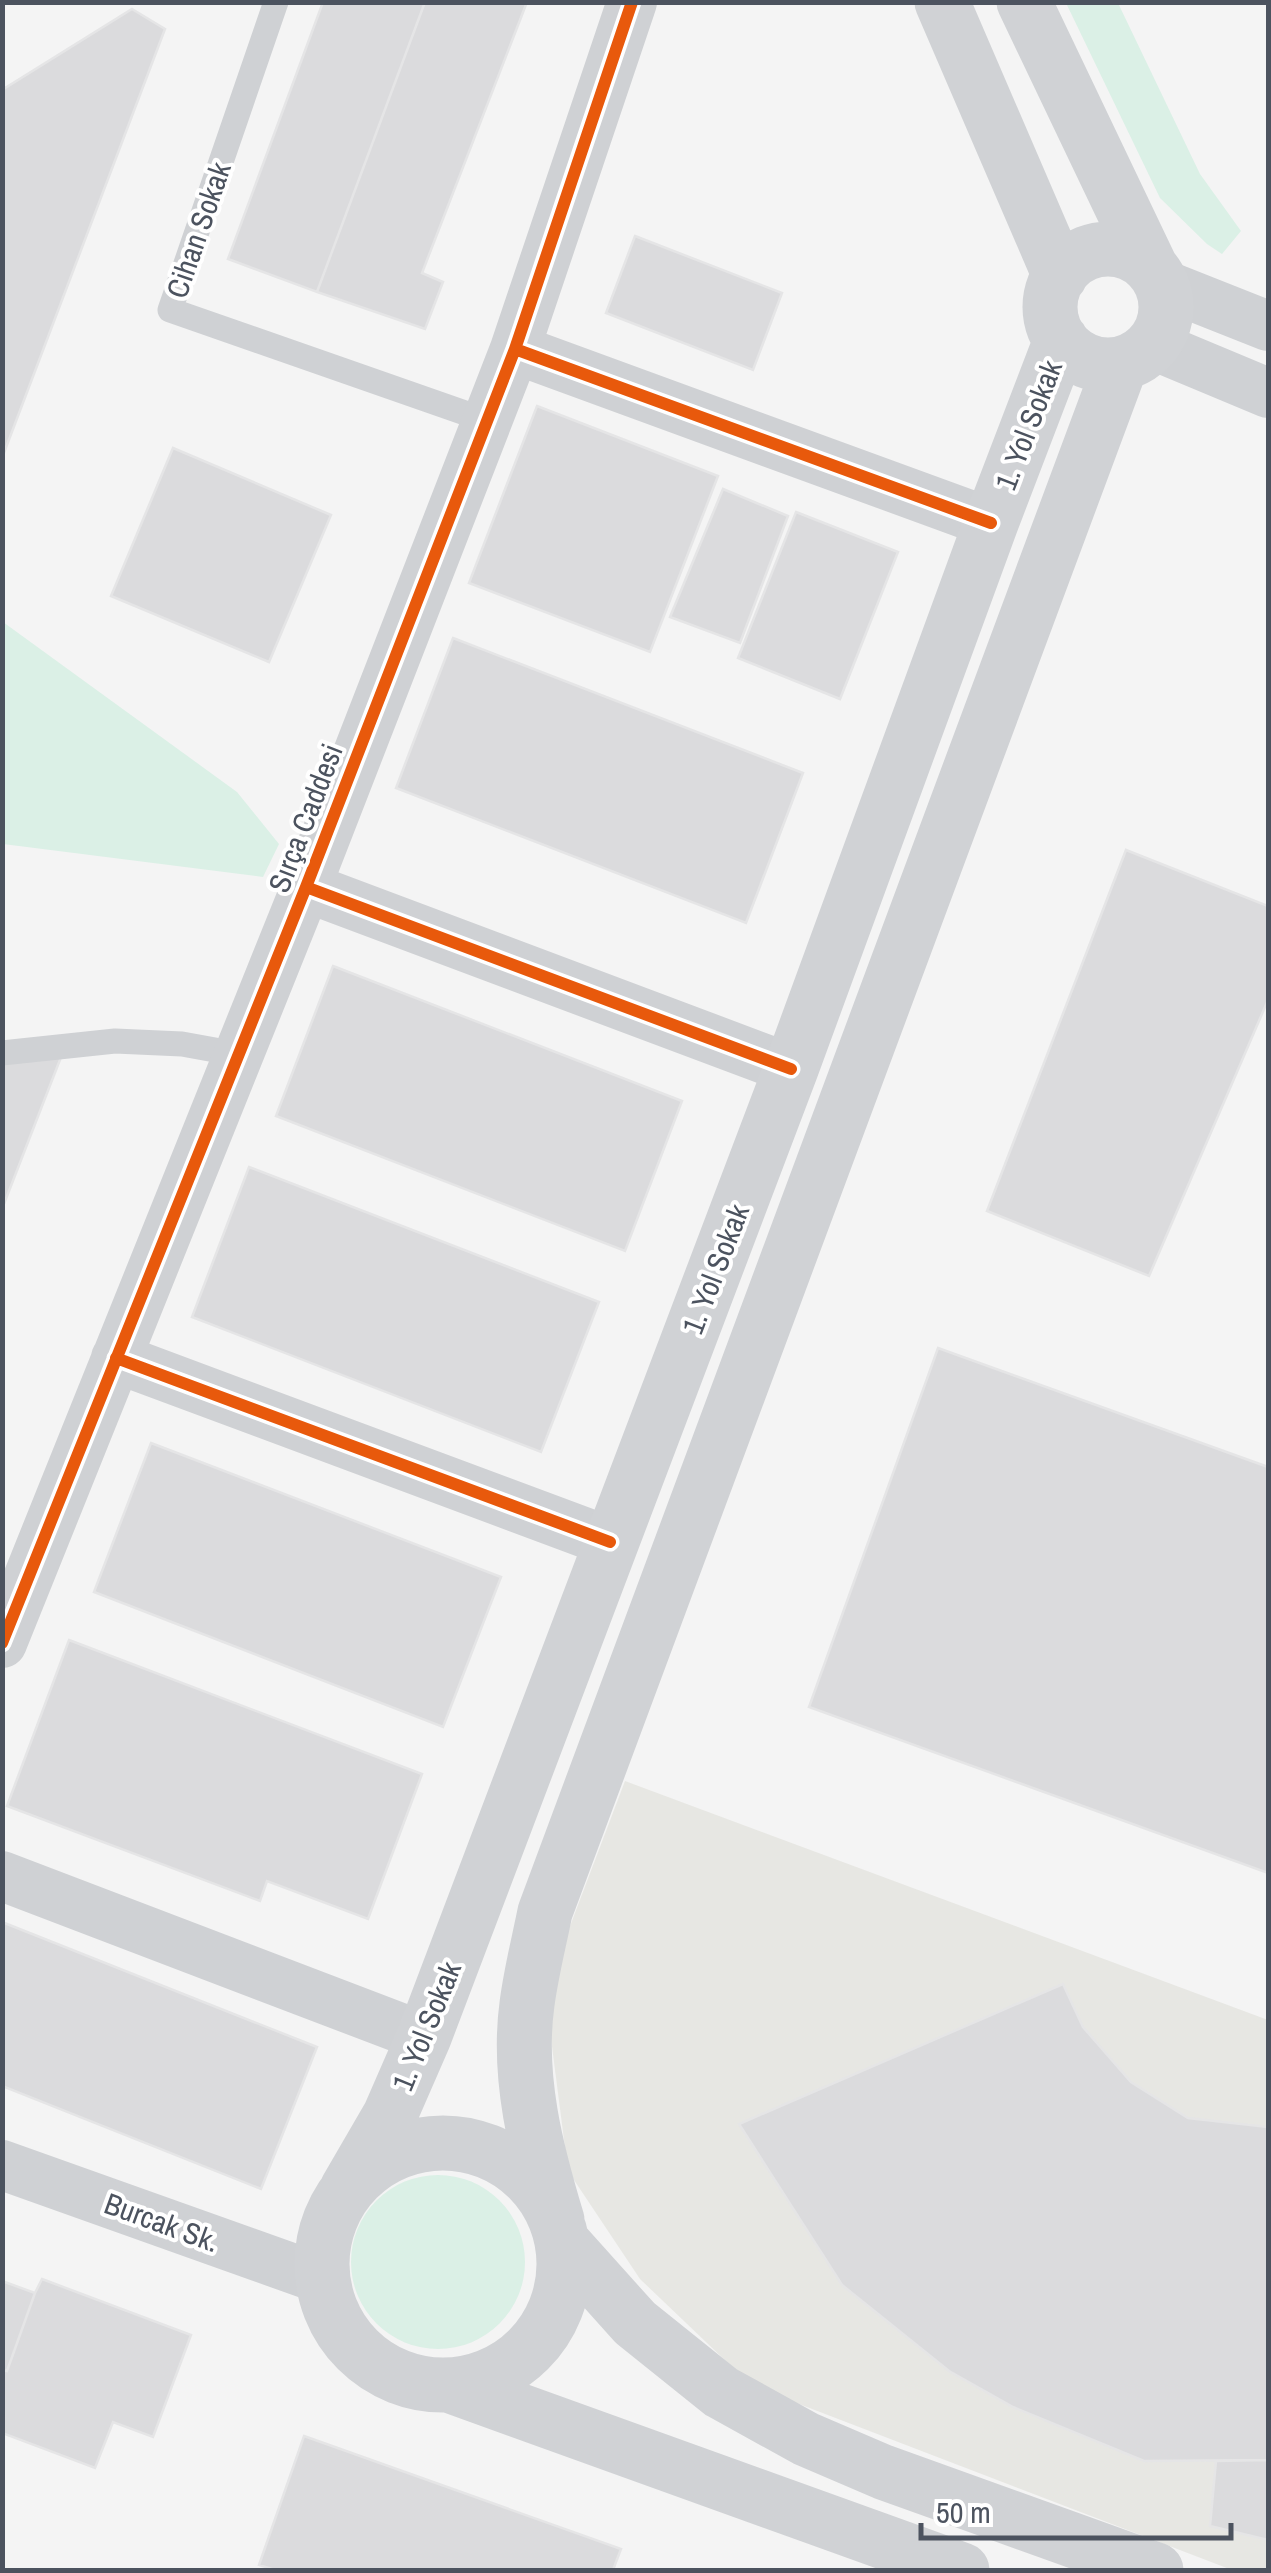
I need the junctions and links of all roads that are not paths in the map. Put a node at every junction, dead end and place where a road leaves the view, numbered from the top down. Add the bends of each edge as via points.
1 (276, 2) edge
2 (632, 2) edge
3 (942, 2) edge
4 (1024, 2) edge
5 (1060, 276) junction
6 (1156, 276) junction
7 (1268, 326) edge
8 (1061, 340) junction
9 (516, 350) junction
10 (1137, 355) junction
11 (1268, 393) edge
12 (488, 421) junction
13 (991, 524) junction
14 (306, 886) junction
15 (2, 1053) edge
16 (237, 1054) junction
17 (791, 1069) junction
18 (116, 1358) junction
19 (610, 1542) junction
20 (2, 1643) edge
21 (2, 1876) edge
22 (424, 2036) junction
23 (2, 2165) edge
24 (347, 2189) junction
25 (561, 2232) junction
26 (322, 2279) junction
27 (451, 2386) junction
28 (962, 2570) edge
29 (1156, 2570) edge

1 - 12 lane, Cihan Sokak via 170,310
2 - 9 street, Sırça Caddesi
3 - 5 main road
4 - 6 main road, 1. Yol Sokak
5 - 6 main road via 1072,262 1104,250 1137,257
5 - 8 main road, 1. Yol Sokak via 1050,308
6 - 7 street
6 - 10 main road, 1. Yol Sokak via 1166,316 1161,332
8 - 10 main road, 1. Yol Sokak via 1087,362 1104,365
8 - 13 main road, 1. Yol Sokak
9 - 12 street, Sırça Caddesi
9 - 13 street
10 - 11 street
10 - 25 main road, 1. Yol Sokak via 545,1912 526,2007 526,2077 538,2156
12 - 14 street, Sırça Caddesi
13 - 17 main road, 1. Yol Sokak
14 - 16 street, Sırça Caddesi
14 - 17 street
15 - 16 lane via 115,1041
16 - 18 street, Sırça Caddesi
17 - 19 main road, 1. Yol Sokak
18 - 19 street
18 - 20 street, Sırça Caddesi
19 - 22 main road, 1. Yol Sokak
21 - 22 street
22 - 24 main road, 1. Yol Sokak via 390,2115
23 - 26 street, Burcak Sk.
24 - 25 main road, 1. Yol Sokak via 375,2162 410,2146 448,2142 486,2150 520,2169 542,2192
24 - 26 main road, 1. Yol Sokak via 330,2216
25 - 27 main road, 1. Yol Sokak via 564,2285 551,2323 525,2355 492,2377
25 - 29 main road, 1. Yol Sokak via 635,2323 722,2392 884,2472
26 - 27 main road, 1. Yol Sokak via 332,2315 353,2346 381,2369 415,2383
27 - 28 main road, 1. Yol Sokak

